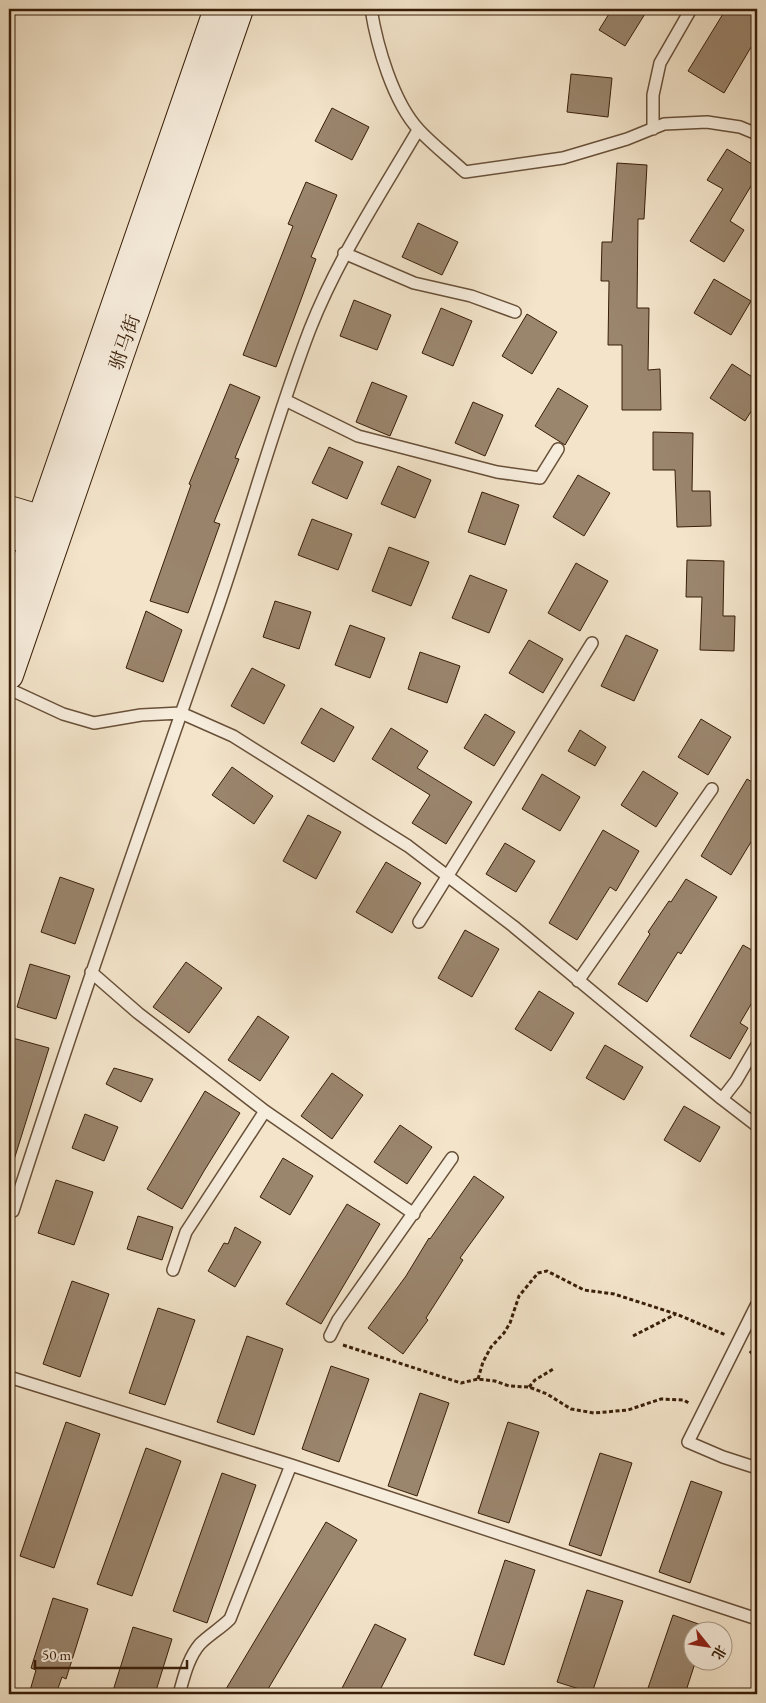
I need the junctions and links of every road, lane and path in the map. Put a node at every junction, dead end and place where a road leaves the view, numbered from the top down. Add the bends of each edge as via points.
1 (218, 9) edge
2 (239, 9) edge
3 (371, 9) edge
4 (691, 9) edge
5 (653, 129) junction
6 (418, 130) junction
7 (757, 134) edge
8 (344, 253) junction
9 (515, 312) dead end
10 (285, 400) junction
11 (558, 449) dead end
12 (9, 510) edge
13 (39, 534) edge
14 (9, 613) edge
15 (592, 643) dead end
16 (9, 676) edge
17 (9, 689) edge
18 (181, 713) junction
19 (712, 789) dead end
20 (447, 876) junction
21 (419, 922) dead end
22 (91, 972) junction
23 (578, 981) junction
24 (757, 1045) edge
25 (722, 1099) junction
26 (265, 1110) junction
27 (757, 1126) edge
28 (452, 1158) dead end
29 (13, 1211) dead end
30 (414, 1214) junction
31 (173, 1270) dead end
32 (757, 1304) edge
33 (676, 1314) junction
34 (330, 1336) joint
35 (633, 1336) dead end
36 (738, 1341) junction
37 (757, 1360) edge
38 (555, 1368) dead end
39 (9, 1377) edge
40 (478, 1379) junction
41 (529, 1387) junction
42 (703, 1412) junction
43 (291, 1465) junction
44 (757, 1468) edge
45 (757, 1619) edge
46 (179, 1694) edge

1 - 13 main road, 驸马街
2 - 13 main road, 驸马街
3 - 6 lane via 394,92
4 - 5 lane via 660,63 653,95
5 - 6 lane via 562,158 465,172
5 - 7 lane via 664,124 707,122 740,127
6 - 8 lane
8 - 9 lane via 414,283 471,296
8 - 10 lane via 311,327
10 - 11 lane via 358,436 497,472 540,478
10 - 18 lane via 234,562
12 - 13 main road
13 - 14 main road, 驸马街
13 - 16 main road, 驸马街
15 - 20 lane
17 - 18 lane via 63,714 94,723 140,715
18 - 20 lane via 233,736 408,846
18 - 22 lane
19 - 23 lane
20 - 21 lane
20 - 23 lane via 514,926
22 - 26 lane via 138,1013
22 - 29 lane
23 - 25 lane
24 - 25 lane
25 - 27 lane
26 - 30 lane
26 - 31 lane via 186,1232
28 - 30 lane
30 - 34 lane
32 - 36 lane
33 - 35 path
33 - 36 path
33 - 40 path via 614,1294 584,1290 547,1271 538,1272 519,1296 510,1323 491,1347
34 - 40 path via 342,1344 462,1383
36 - 37 path
36 - 42 lane
38 - 41 path
39 - 43 lane
40 - 41 path
41 - 42 path via 548,1394 571,1410 594,1413 628,1410 661,1399 684,1400
42 - 44 lane via 688,1442
43 - 45 lane
43 - 46 lane via 230,1619 200,1644 188,1665

